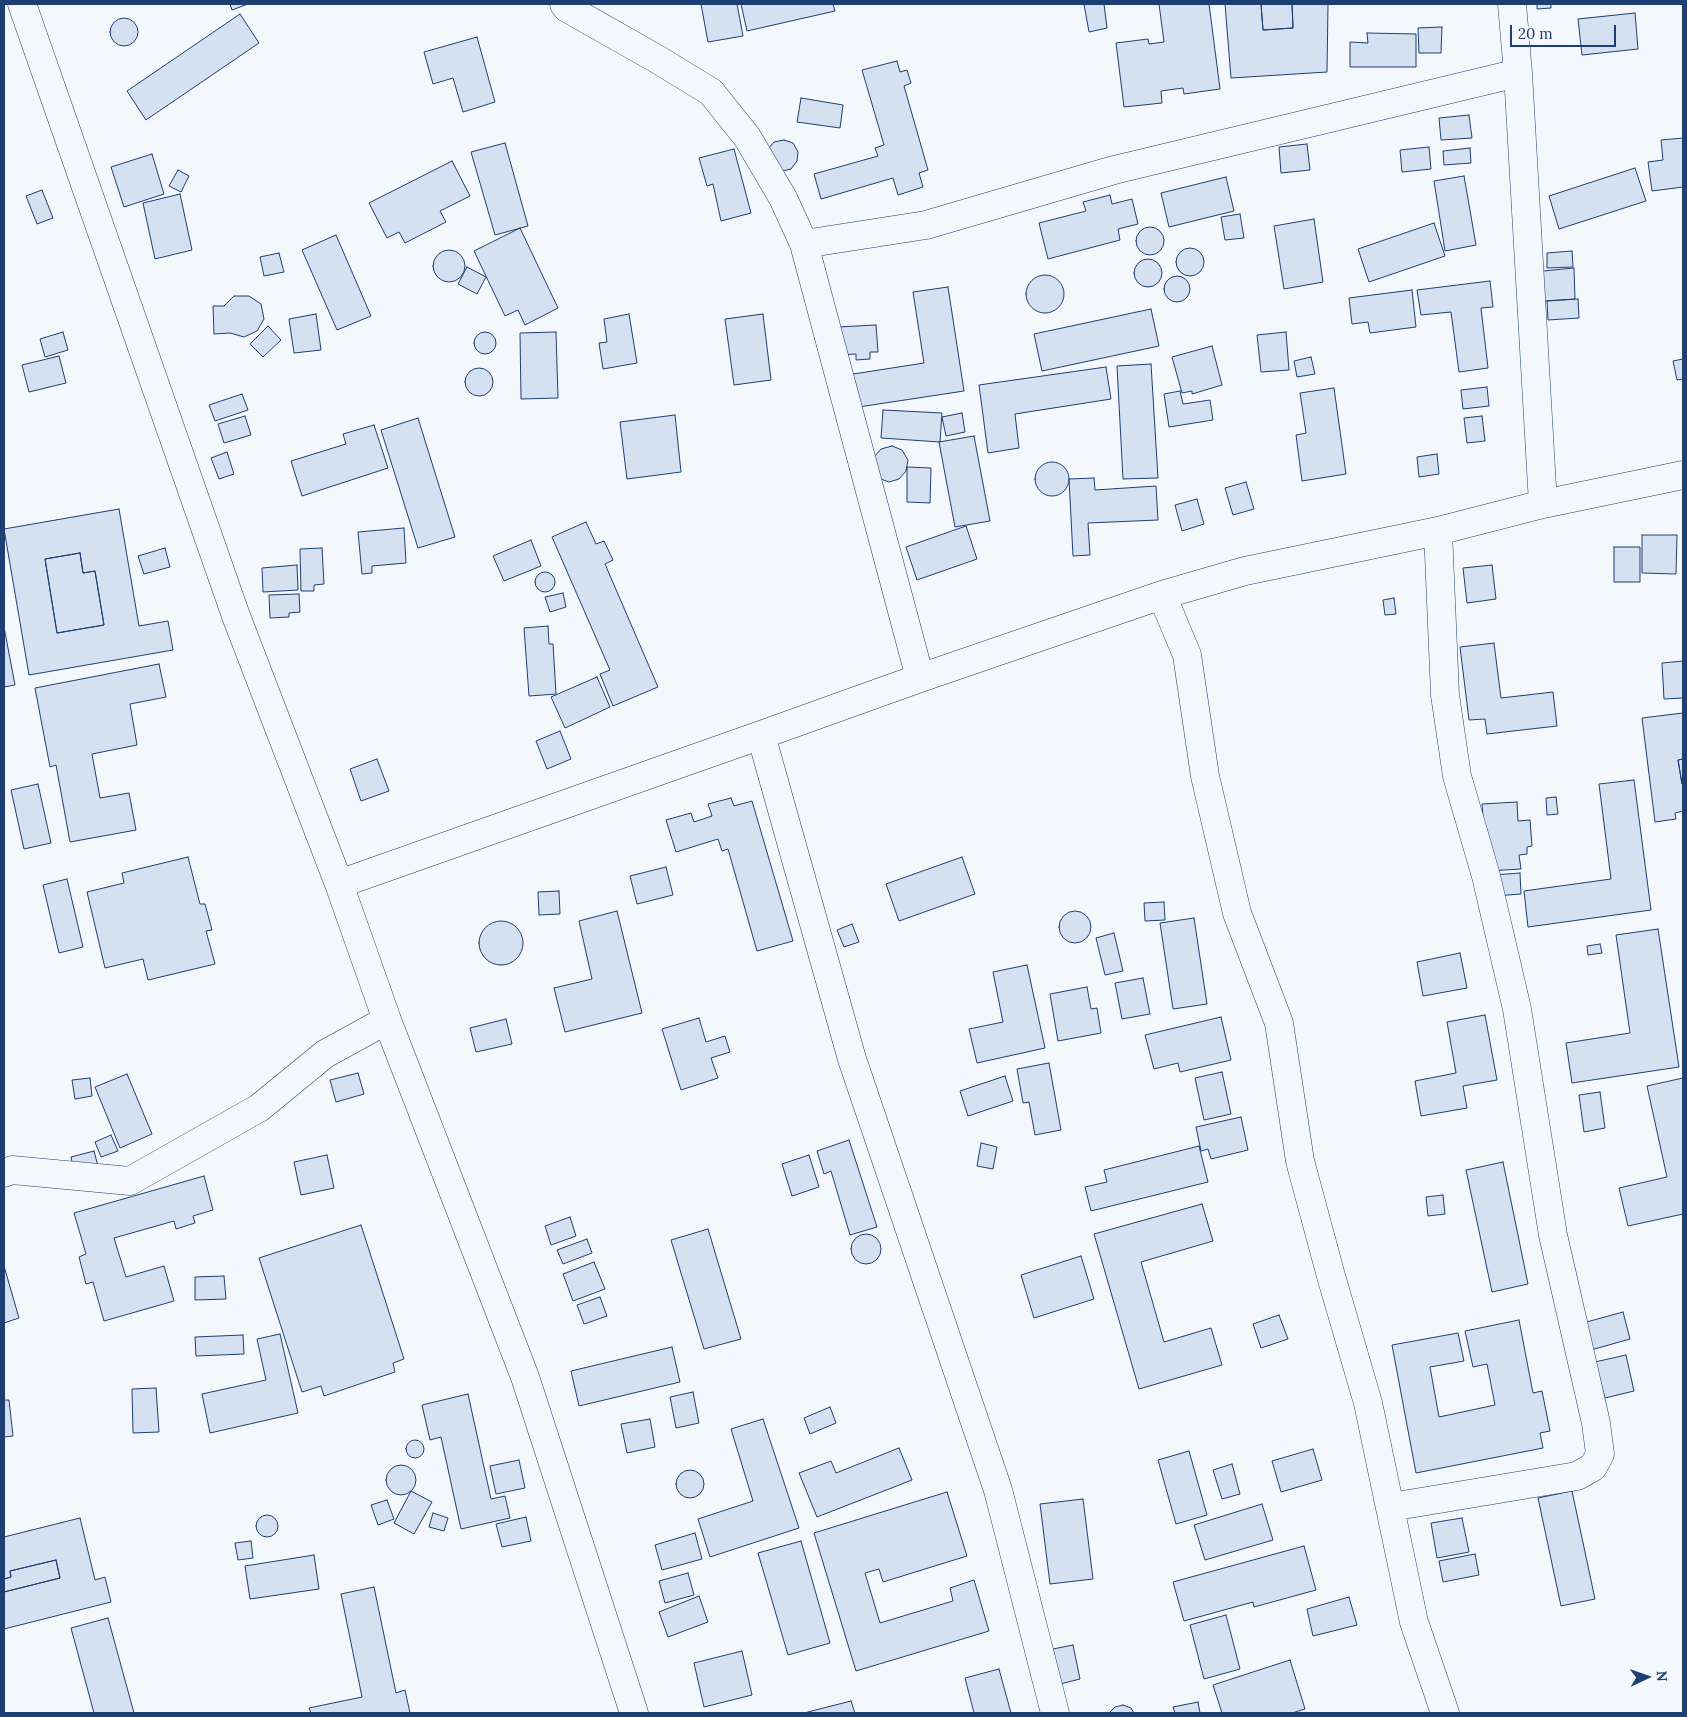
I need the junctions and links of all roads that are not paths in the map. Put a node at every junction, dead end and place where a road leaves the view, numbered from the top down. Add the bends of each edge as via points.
1 (22, 4) edge
2 (564, 4) edge
3 (1512, 4) edge
4 (1518, 73) junction
5 (804, 244) junction
6 (1683, 475) edge
7 (1543, 504) junction
8 (1438, 531) junction
9 (1162, 595) junction
10 (920, 678) junction
11 (761, 736) junction
12 (339, 884) junction
13 (388, 1020) junction
14 (4, 1173) edge
15 (1391, 1507) junction
16 (634, 1713) edge
17 (1055, 1713) edge
18 (1445, 1713) edge

1 - 12 street via 233,606
2 - 5 street via 711,92 747,137 783,198
3 - 4 street
4 - 5 street via 1114,170 926,225
4 - 7 street
5 - 10 street
6 - 7 street
7 - 8 street
8 - 9 street via 1245,571
8 - 15 street via 1445,695 1457,776 1486,876 1518,1010 1553,1235 1600,1454 1593,1468 1577,1476
9 - 10 street
9 - 15 street via 1187,655 1205,776 1236,913 1279,1022 1300,1161 1368,1403
10 - 11 street
11 - 12 street
11 - 17 street via 852,1059 998,1490
12 - 13 street
13 - 14 street via 325,1054 259,1108 130,1181 12,1170
13 - 16 street via 525,1377
15 - 18 street via 1414,1622

